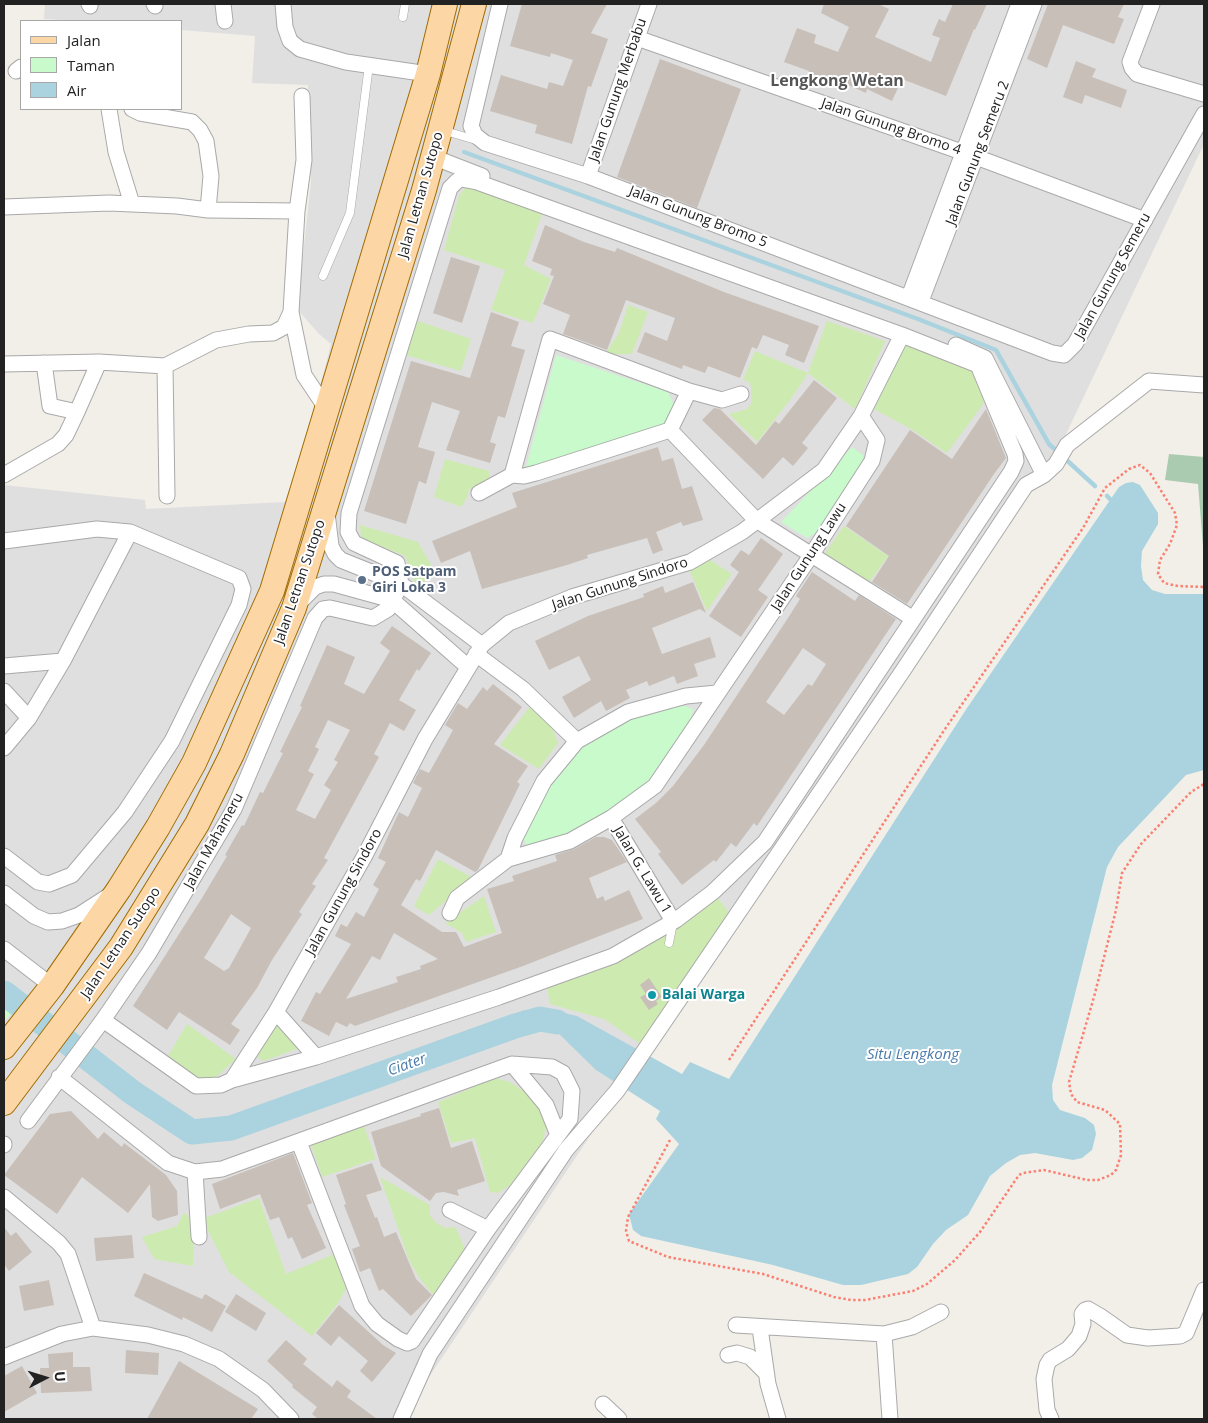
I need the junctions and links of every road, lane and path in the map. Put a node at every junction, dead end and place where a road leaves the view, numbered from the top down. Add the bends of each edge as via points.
1 (223, 4) edge
2 (283, 4) edge
3 (405, 4) edge
4 (446, 4) edge
5 (474, 4) edge
6 (500, 4) edge
7 (649, 4) edge
8 (1019, 4) edge
9 (1034, 4) edge
10 (1152, 4) edge
11 (403, 17) dead end
12 (225, 21) dead end
13 (637, 38) junction
14 (370, 65) junction
15 (428, 74) junction
16 (1204, 94) edge
17 (302, 96) dead end
18 (108, 110) edge
19 (134, 110) edge
20 (1204, 114) edge
21 (440, 129) junction
22 (480, 139) junction
23 (970, 154) junction
24 (432, 157) junction
25 (588, 176) junction
26 (132, 204) junction
27 (4, 207) edge
28 (208, 210) junction
29 (297, 211) junction
30 (1145, 220) junction
31 (323, 276) dead end
32 (915, 299) junction
33 (292, 312) junction
34 (902, 335) junction
35 (99, 362) junction
36 (44, 363) junction
37 (4, 364) edge
38 (165, 366) junction
39 (1204, 385) edge
40 (689, 391) junction
41 (741, 394) dead end
42 (324, 396) junction
43 (77, 412) junction
44 (861, 416) junction
45 (670, 430) junction
46 (4, 475) edge
47 (512, 475) junction
48 (1044, 475) junction
49 (479, 493) dead end
50 (167, 496) dead end
51 (326, 506) junction
52 (756, 520) junction
53 (130, 532) junction
54 (4, 541) edge
55 (812, 554) junction
56 (401, 584) junction
57 (1204, 587) edge
58 (392, 600) junction
59 (294, 608) junction
60 (912, 618) junction
61 (475, 655) junction
62 (63, 661) junction
63 (4, 666) edge
64 (4, 691) edge
65 (718, 693) junction
66 (29, 718) junction
67 (577, 741) junction
68 (4, 748) edge
69 (1204, 784) edge
70 (611, 818) junction
71 (4, 856) edge
72 (508, 859) junction
73 (119, 889) junction
74 (4, 893) edge
75 (450, 914) dead end
76 (674, 921) junction
77 (669, 943) dead end
78 (4, 950) edge
79 (48, 992) junction
80 (276, 1012) junction
81 (104, 1020) junction
82 (6, 1044) edge
83 (316, 1057) junction
84 (730, 1060) dead end
85 (512, 1064) junction
86 (59, 1076) junction
87 (232, 1080) junction
88 (4, 1103) edge
89 (28, 1121) dead end
90 (558, 1135) junction
91 (670, 1140) dead end
92 (299, 1142) junction
93 (195, 1172) junction
94 (4, 1197) edge
95 (450, 1210) dead end
96 (488, 1228) junction
97 (199, 1237) dead end
98 (1204, 1290) edge
99 (941, 1312) dead end
100 (736, 1326) dead end
101 (93, 1328) junction
102 (760, 1328) junction
103 (884, 1334) junction
104 (728, 1355) dead end
105 (4, 1357) edge
106 (766, 1373) junction
107 (603, 1404) dead end
108 (291, 1419) edge
109 (401, 1419) edge
110 (619, 1419) edge
111 (778, 1419) edge
112 (890, 1419) edge
113 (1051, 1419) edge

1 - 12 street
2 - 14 street via 284,27 294,46 317,55
3 - 11 lane
4 - 15 main road, Jalan Letnan Sutopo
5 - 21 main road, Jalan Letnan Sutopo
6 - 22 street via 470,126
7 - 13 street, Jalan Gunung Merbabu
8 - 23 street, Jalan Gunung Semeru 2
9 - 23 street, Jalan Gunung Semeru 2
10 - 16 street via 1130,62 1132,68 1137,74
13 - 23 street, Jalan Gunung Bromo 4
13 - 25 street, Jalan Gunung Merbabu
14 - 15 street
14 - 31 lane via 350,213
15 - 42 main road, Jalan Letnan Sutopo
17 - 29 street via 304,155
18 - 26 street via 116,152
19 - 28 street via 192,122 200,130 206,141 211,176
20 - 30 street, Jalan Gunung Semeru
21 - 22 lane
21 - 24 main road, Jalan Letnan Sutopo
22 - 25 street, Jalan Gunung Bromo 5
23 - 30 street, Jalan Gunung Bromo 4
23 - 32 street, Jalan Gunung Semeru 2
24 - 48 street via 976,352 985,358
24 - 51 main road, Jalan Letnan Sutopo
25 - 32 street, Jalan Gunung Bromo 5
26 - 27 street
26 - 28 street
28 - 29 street
29 - 33 street
30 - 32 street, Jalan Gunung Semeru via 1075,344 1064,355
33 - 38 street via 284,327 273,333 216,340
33 - 42 street via 304,375
34 - 44 street, Jalan Gunung Sindoro
34 - 56 street via 477,182 457,181 450,188 349,513 348,532 354,543 398,563
34 - 60 street via 978,365 1016,461
35 - 36 street
35 - 38 street
35 - 43 street
36 - 37 street
36 - 43 street via 50,406
38 - 50 street
39 - 48 street via 1149,380 1067,445 1056,464
40 - 41 street via 722,400
40 - 45 street
40 - 47 street via 544,334
42 - 73 main road, Jalan Letnan Sutopo via 272,590 194,763
43 - 46 street via 58,444
44 - 52 street, Jalan Gunung Sindoro via 824,470
44 - 55 street, Jalan Gunung Lawu via 877,440 872,462
45 - 47 street via 536,473
45 - 52 street
47 - 49 street
48 - 109 street via 1026,485 617,1091 566,1150 430,1354
51 - 56 street via 334,554 341,560
51 - 59 main road, Jalan Letnan Sutopo
52 - 55 street
52 - 61 street, Jalan Gunung Sindoro via 742,532 690,562 572,597 509,623
53 - 54 street via 97,530
53 - 62 street
53 - 71 street via 239,578 243,589 239,605 172,741 125,812 72,875 49,884 38,882
55 - 60 street
55 - 65 street, Jalan Gunung Lawu
56 - 58 street, Jalan Mahameru
56 - 61 street
57 - 84 path via 1164,583 1158,574 1160,560 1176,525 1176,513 1150,472 1140,465 1129,469 1105,488 1078,536 945,729
58 - 59 street via 324,584 315,586
58 - 61 street
58 - 81 street, Jalan Mahameru via 388,609 373,618 330,608 323,609 316,618 234,809 149,953
59 - 88 main road, Jalan Letnan Sutopo via 232,754 197,824 121,947
60 - 76 street via 765,842 713,892
61 - 67 street via 523,689
61 - 80 street, Jalan Gunung Sindoro via 425,739 364,857
62 - 63 street
62 - 66 street
64 - 66 street
65 - 67 street via 686,696 628,712
65 - 70 street, Jalan Gunung Lawu via 655,786
66 - 68 street
67 - 72 street via 544,781
69 - 91 path via 1141,844 1122,873 1116,910 1070,1082 1071,1094 1078,1102 1105,1110 1120,1124 1121,1155 1116,1170 1110,1175 1086,1180 1044,1170 1023,1173 980,1232 951,1264 927,1284 913,1291 851,1300 763,1274 668,1257 629,1241 626,1231 628,1216
70 - 72 street, Jalan Gunung Lawu via 566,843
70 - 76 street, Jalan G. Lawu 1
72 - 75 street, Jalan Gunung Lawu via 456,898
73 - 74 street via 79,915 48,922 34,916
73 - 79 main road, Jalan Letnan Sutopo
76 - 77 lane
76 - 83 street via 613,956
78 - 79 street
79 - 82 main road, Jalan Letnan Sutopo
80 - 83 street
80 - 87 street, Jalan Gunung Sindoro
81 - 86 street, Jalan Mahameru
81 - 87 street via 196,1086 221,1085
83 - 87 street
85 - 90 street via 546,1105
85 - 90 street via 552,1068 563,1073 572,1091 570,1119
85 - 92 street
86 - 89 street, Jalan Mahameru
86 - 93 street via 168,1164
90 - 96 street
92 - 93 street via 222,1169
92 - 96 street via 362,1306 377,1324 398,1339 412,1341
93 - 97 street
94 - 101 street via 68,1254
95 - 96 street
98 - 113 street via 1182,1336 1148,1338 1127,1335 1100,1316 1085,1310 1079,1336 1047,1365 1044,1379
99 - 103 street via 912,1327
100 - 102 street
101 - 105 street via 62,1334
101 - 108 street via 148,1335 219,1359 263,1390
102 - 103 street
102 - 106 street
103 - 112 street
104 - 106 street via 737,1353 750,1357
106 - 111 street
107 - 110 street

